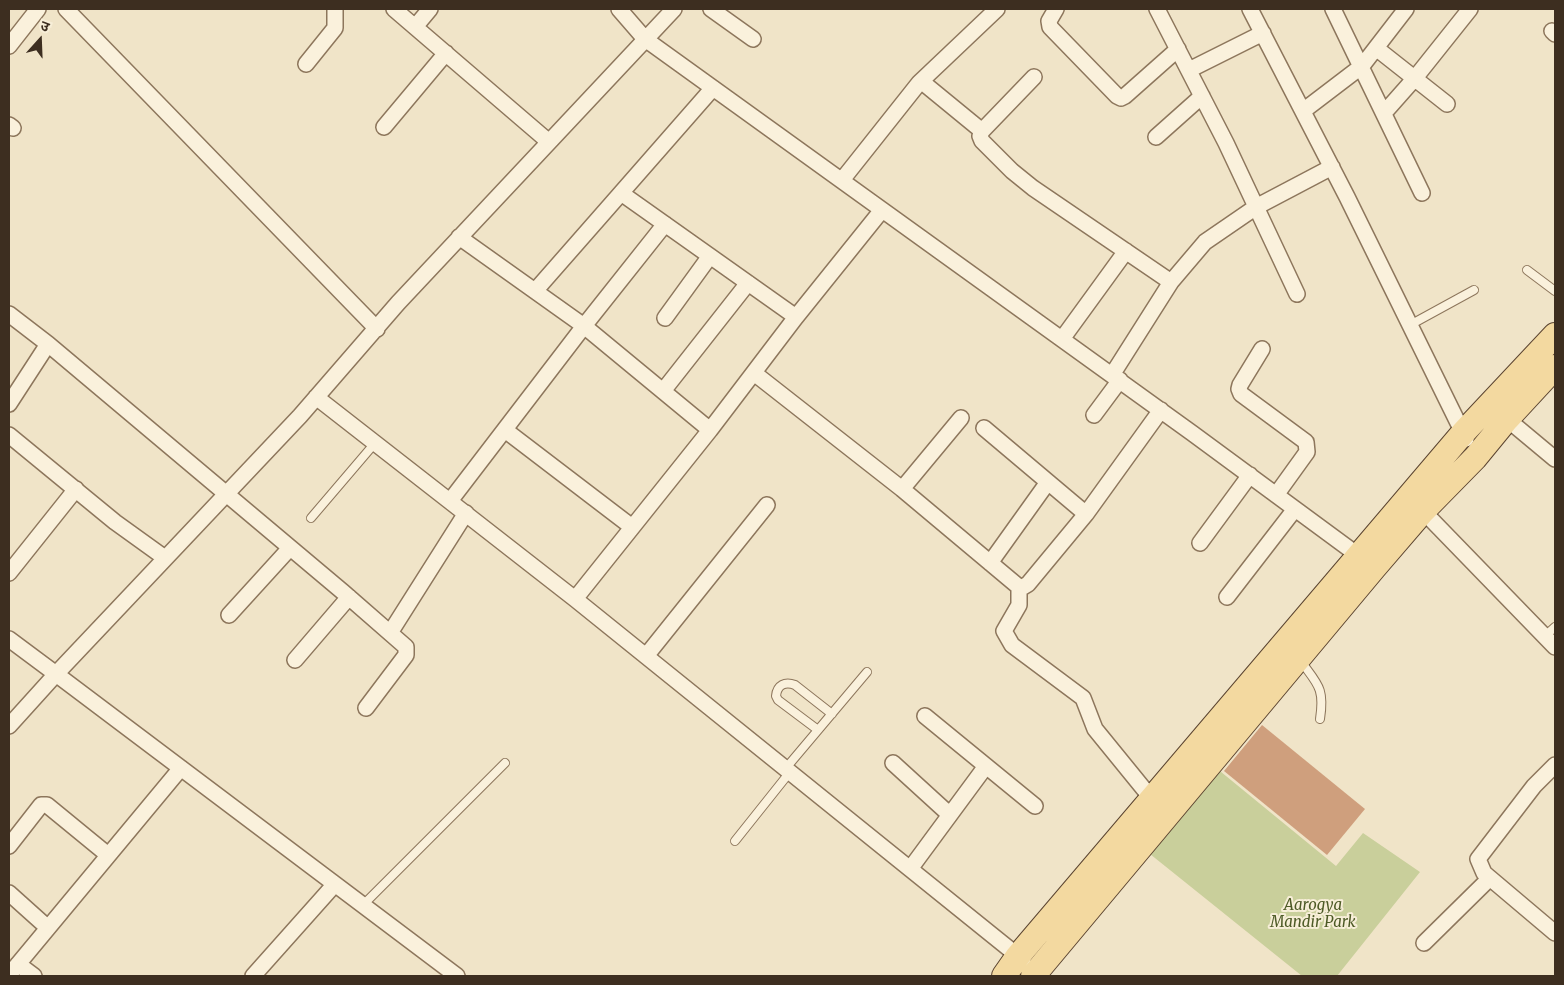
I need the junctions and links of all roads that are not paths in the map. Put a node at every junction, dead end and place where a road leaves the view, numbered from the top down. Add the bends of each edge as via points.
1 (38, 9) edge
2 (66, 9) edge
3 (335, 9) edge
4 (394, 9) edge
5 (430, 9) edge
6 (619, 9) edge
7 (674, 9) edge
8 (711, 9) edge
9 (996, 9) edge
10 (1056, 9) edge
11 (1158, 9) edge
12 (1250, 9) edge
13 (1333, 9) edge
14 (1406, 9) edge
15 (1470, 9) edge
16 (415, 27) junction
17 (1262, 33) junction
18 (646, 39) junction
19 (754, 39) dead end
20 (9, 46) edge
21 (1376, 48) junction
22 (1178, 49) junction
23 (446, 54) junction
24 (306, 64) dead end
25 (1362, 66) junction
26 (1189, 70) junction
27 (1034, 77) dead end
28 (1415, 78) junction
29 (921, 81) junction
30 (713, 88) junction
31 (1202, 96) junction
32 (1447, 104) dead end
33 (1303, 111) junction
34 (1384, 113) junction
35 (384, 127) dead end
36 (982, 131) junction
37 (1156, 137) dead end
38 (549, 142) junction
39 (1332, 167) junction
40 (842, 180) junction
41 (622, 193) junction
42 (1422, 193) dead end
43 (1256, 207) junction
44 (882, 210) junction
45 (665, 224) junction
46 (460, 237) junction
47 (1126, 251) junction
48 (710, 256) junction
49 (1527, 270) dead end
50 (1171, 282) junction
51 (748, 284) junction
52 (1474, 290) dead end
53 (535, 291) junction
54 (1555, 291) edge
55 (1297, 294) dead end
56 (9, 314) edge
57 (796, 317) junction
58 (665, 318) dead end
59 (1410, 325) junction
60 (584, 326) junction
61 (377, 329) junction
62 (1555, 335) edge
63 (1062, 339) junction
64 (48, 344) junction
65 (1262, 349) dead end
66 (1555, 367) edge
67 (754, 373) junction
68 (1116, 378) junction
69 (663, 391) junction
70 (316, 398) junction
71 (9, 404) edge
72 (1161, 410) junction
73 (1094, 414) dead end
74 (961, 418) dead end
75 (1507, 419) junction
76 (984, 428) dead end
77 (505, 430) junction
78 (710, 430) junction
79 (1463, 433) junction
80 (9, 434) edge
81 (374, 443) junction
82 (1475, 458) junction
83 (1555, 459) edge
84 (1250, 475) junction
85 (1048, 482) junction
86 (902, 489) junction
87 (76, 490) junction
88 (225, 494) junction
89 (1276, 495) junction
90 (450, 501) junction
91 (767, 505) dead end
92 (1295, 509) junction
93 (1423, 511) junction
94 (466, 513) junction
95 (1086, 514) junction
96 (311, 518) dead end
97 (632, 528) junction
98 (1200, 543) dead end
99 (290, 548) junction
100 (1359, 556) junction
101 (165, 558) junction
102 (990, 563) junction
103 (9, 573) edge
104 (1019, 586) junction
105 (1227, 596) dead end
106 (349, 597) junction
107 (575, 599) junction
108 (230, 615) dead end
109 (390, 633) junction
110 (1552, 637) edge
111 (9, 639) edge
112 (646, 656) junction
113 (1298, 658) junction
114 (295, 660) dead end
115 (867, 672) dead end
116 (56, 674) junction
117 (366, 708) dead end
118 (832, 714) junction
119 (925, 716) dead end
120 (1320, 719) dead end
121 (9, 726) edge
122 (818, 730) junction
123 (505, 763) dead end
124 (893, 763) dead end
125 (1555, 765) edge
126 (986, 766) junction
127 (181, 768) junction
128 (788, 770) junction
129 (1184, 778) junction
130 (1152, 798) junction
131 (1035, 806) dead end
132 (950, 815) junction
133 (735, 841) dead end
134 (9, 846) edge
135 (108, 856) junction
136 (910, 869) junction
137 (1490, 878) junction
138 (336, 884) junction
139 (9, 893) edge
140 (363, 905) junction
141 (48, 928) junction
142 (1555, 933) edge
143 (1424, 943) dead end
144 (1018, 956) junction
145 (11, 972) edge
146 (1035, 974) edge
147 (34, 976) edge
148 (254, 976) edge
149 (457, 976) edge
150 (1004, 976) edge

1 - 20 street
2 - 61 street
3 - 24 street via 335,28
4 - 16 street
5 - 16 street
6 - 18 street
7 - 18 street
8 - 19 street
9 - 29 street
10 - 22 street via 1049,21 1050,27 1121,98
11 - 22 street
12 - 17 street
13 - 25 street
14 - 21 street
15 - 28 street
16 - 23 street
17 - 26 street
17 - 33 street
18 - 30 street
18 - 38 street
21 - 25 street
21 - 28 street
22 - 26 street
23 - 35 street
23 - 38 street
25 - 33 street
25 - 34 street
26 - 31 street
27 - 36 street
28 - 32 street
28 - 34 street
29 - 36 street
29 - 40 street
30 - 40 street
30 - 41 street
31 - 37 street
31 - 43 street
33 - 39 street
34 - 42 street
36 - 47 street via 982,141 1012,171
38 - 46 street
39 - 43 street
39 - 59 street
40 - 44 street
41 - 45 street
41 - 53 street
43 - 50 street via 1205,242
43 - 55 street
44 - 57 street
44 - 63 street
45 - 48 street
45 - 60 street
46 - 53 street
46 - 61 street
47 - 50 street
47 - 63 street
48 - 51 street
48 - 58 street
49 - 54 lane
50 - 68 street
51 - 57 street
51 - 69 street
52 - 59 lane
53 - 60 street
56 - 64 street
57 - 67 street
59 - 79 street
60 - 69 street
60 - 77 street
61 - 70 street
62 - 79 main road
63 - 68 street
64 - 71 street
64 - 88 street
65 - 89 street via 1239,389 1308,446
66 - 75 main road
67 - 78 street
67 - 86 street
68 - 72 street
68 - 73 street
69 - 78 street
70 - 81 street
70 - 88 street
72 - 84 street
72 - 95 street
74 - 86 street
75 - 82 main road
75 - 83 street
76 - 85 street
77 - 90 street
77 - 97 street
78 - 97 street
79 - 82 street
79 - 100 main road
80 - 87 street
81 - 90 street
81 - 96 lane
82 - 93 main road
84 - 89 street
84 - 98 street
85 - 95 street
85 - 102 street
86 - 102 street
87 - 101 street
87 - 103 street
88 - 99 street
88 - 101 street
89 - 92 street
90 - 94 street
91 - 112 street
92 - 100 street
92 - 105 street
93 - 110 street
93 - 113 main road
94 - 107 street
94 - 109 street
95 - 104 street via 1028,584
97 - 107 street
99 - 106 street
99 - 108 street
100 - 129 main road
101 - 116 street
102 - 104 street
104 - 130 street via 1019,605 1004,631 1012,646 1083,698 1095,729
106 - 109 street
106 - 114 street
107 - 112 street
109 - 117 street via 406,647 406,655
111 - 116 street
112 - 128 street
113 - 120 lane via 1322,693
113 - 129 main road
115 - 118 lane
116 - 121 street
116 - 127 street
118 - 122 lane
118 - 122 lane via 795,685 788,682 779,687 778,700
119 - 126 street
122 - 128 lane
123 - 140 lane
124 - 132 street
125 - 137 street via 1534,786 1478,859
126 - 131 street
126 - 132 street
127 - 135 street
127 - 138 street
128 - 133 lane
128 - 136 street
129 - 130 main road
129 - 146 main road
130 - 144 main road
132 - 136 street
134 - 135 street via 44,804
135 - 141 street
136 - 144 street
137 - 142 street
137 - 143 street
138 - 140 street
138 - 148 street
139 - 141 street
140 - 149 street
141 - 145 street
144 - 146 street
144 - 150 main road
145 - 147 street

